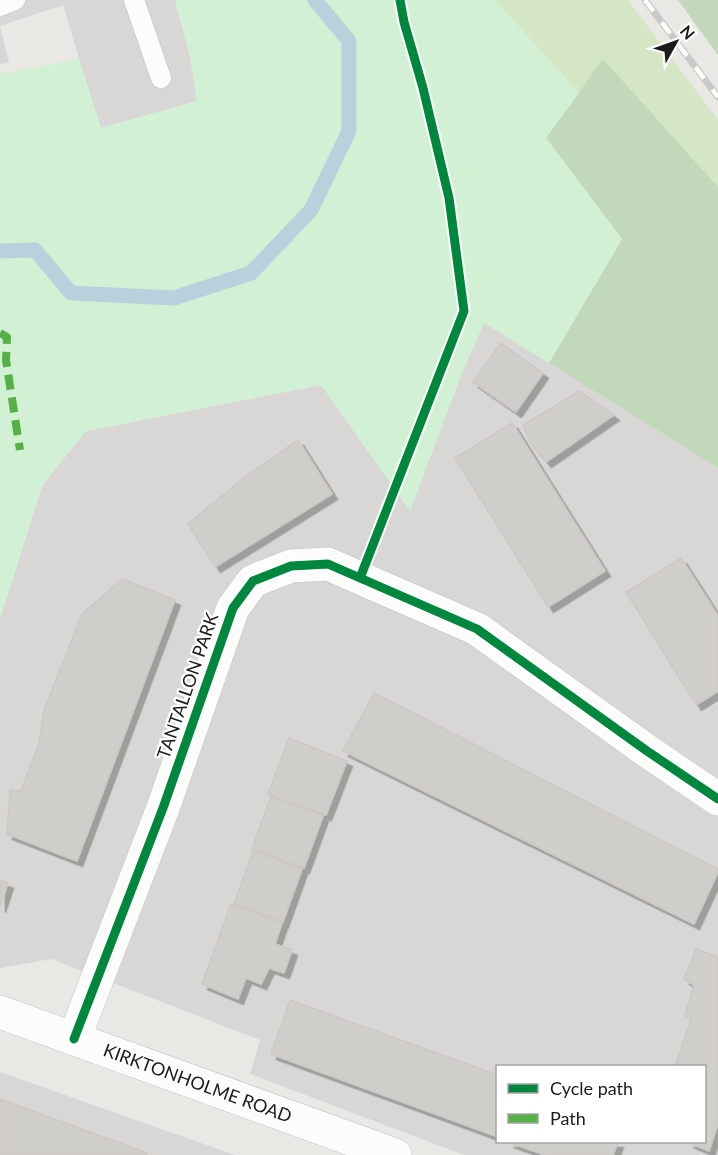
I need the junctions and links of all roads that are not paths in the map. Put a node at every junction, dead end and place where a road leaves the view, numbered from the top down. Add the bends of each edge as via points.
1 (15, 0) edge
2 (134, 0) edge
3 (0, 6) edge
4 (161, 78) dead end
5 (718, 800) edge
6 (0, 1012) edge
7 (74, 1039) junction
8 (394, 1155) edge

1 - 3 lane
2 - 4 lane
5 - 7 street, TANTALLON PARK via 477,628 328,564 291,566 253,580 233,608 163,808
6 - 7 street, KIRKTONHOLME ROAD
7 - 8 street, KIRKTONHOLME ROAD

